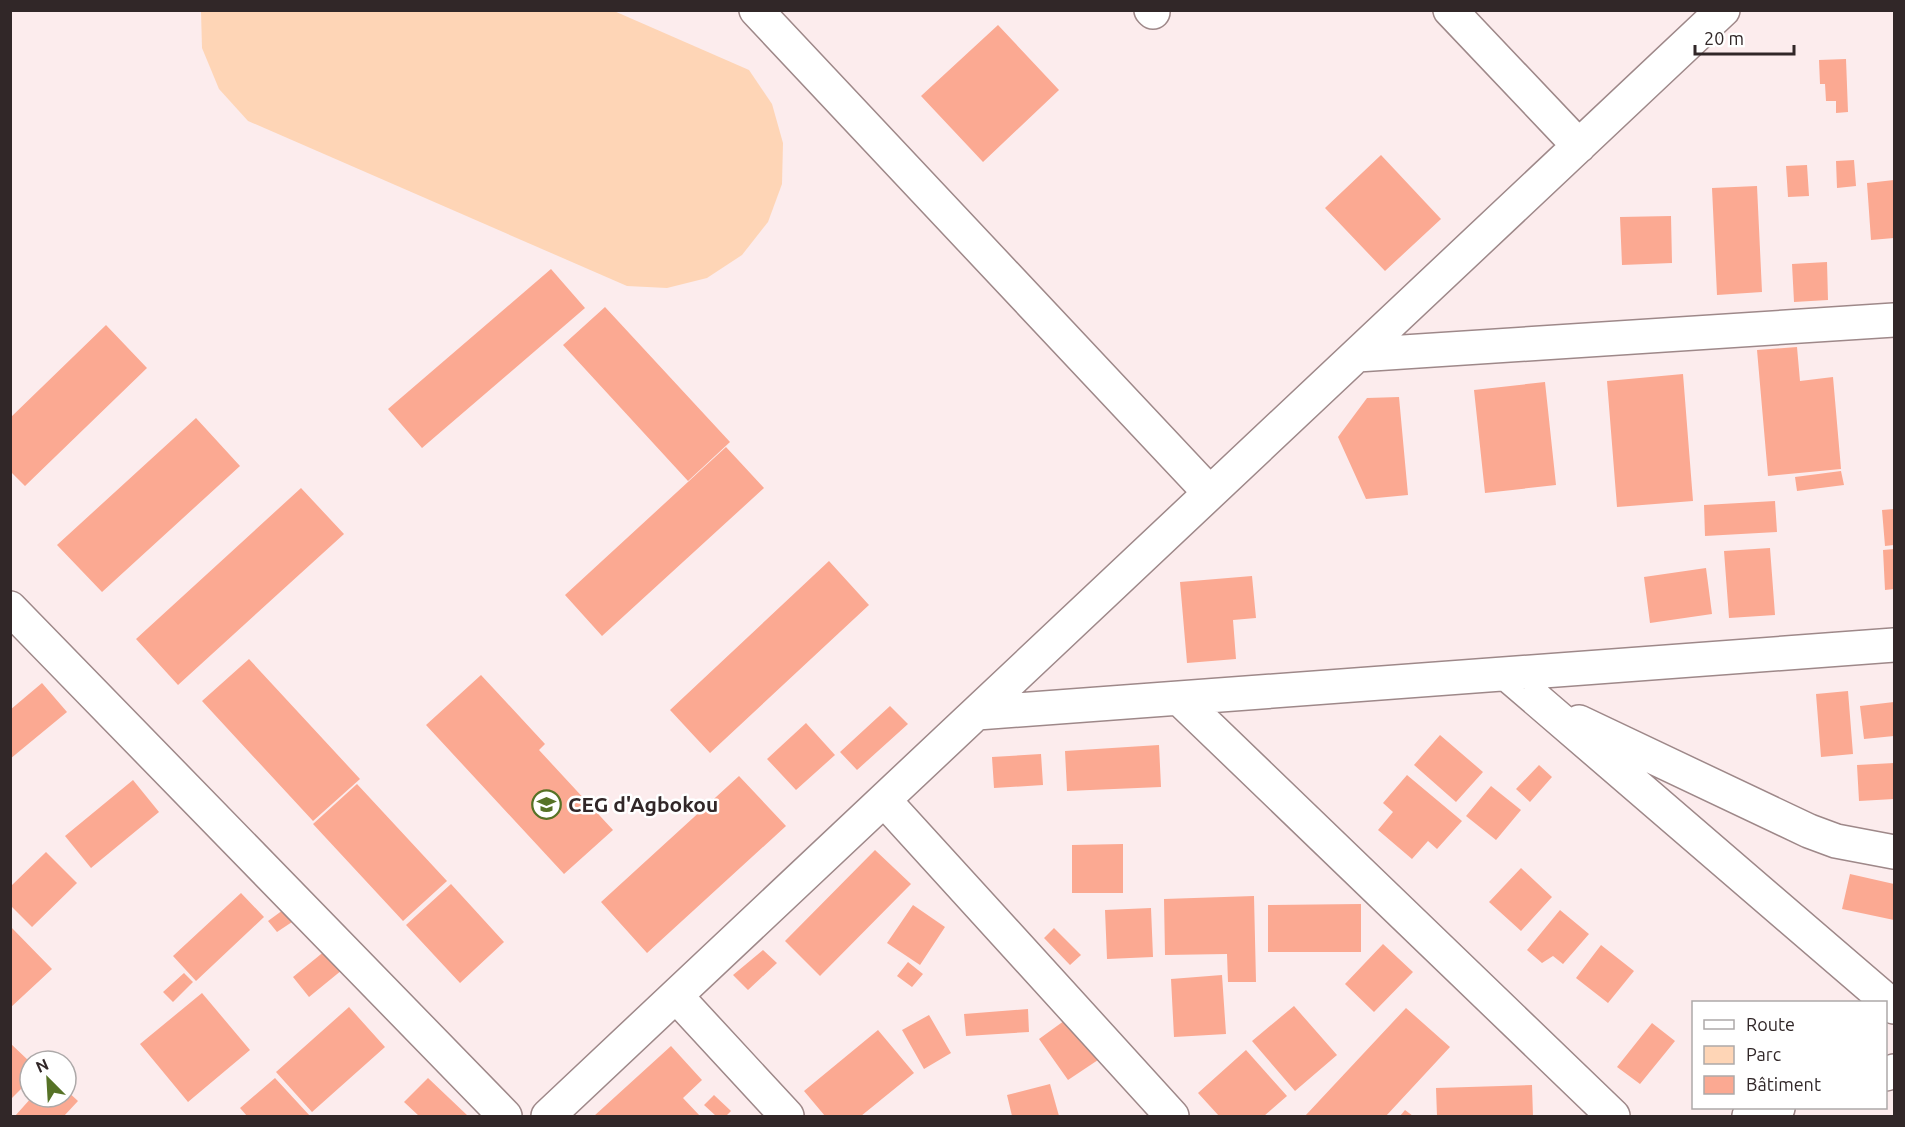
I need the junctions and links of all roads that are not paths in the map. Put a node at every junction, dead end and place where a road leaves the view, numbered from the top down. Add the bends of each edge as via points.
1 (756, 10) edge
2 (1450, 10) edge
3 (1723, 10) edge
4 (1579, 146) junction
5 (1894, 320) edge
6 (1357, 355) junction
7 (1210, 494) junction
8 (10, 608) edge
9 (1894, 645) edge
10 (1507, 674) junction
11 (1180, 699) junction
12 (1537, 702) junction
13 (977, 713) junction
14 (885, 800) junction
15 (1894, 852) edge
16 (676, 996) junction
17 (1887, 1001) edge
18 (1772, 1109) edge
19 (505, 1116) edge
20 (548, 1116) edge
21 (787, 1116) edge
22 (1172, 1116) edge
23 (1613, 1116) edge
24 (1749, 1116) edge

1 - 7 street
2 - 4 street
3 - 4 street
4 - 6 street
5 - 6 street
6 - 7 street
7 - 13 street
8 - 19 street
9 - 10 street
10 - 11 street
10 - 12 street
11 - 13 street
11 - 23 street
12 - 15 street via 1809,831 1836,841
12 - 17 street
13 - 14 street
14 - 16 street
14 - 22 street
16 - 20 street
16 - 21 street
18 - 24 street

